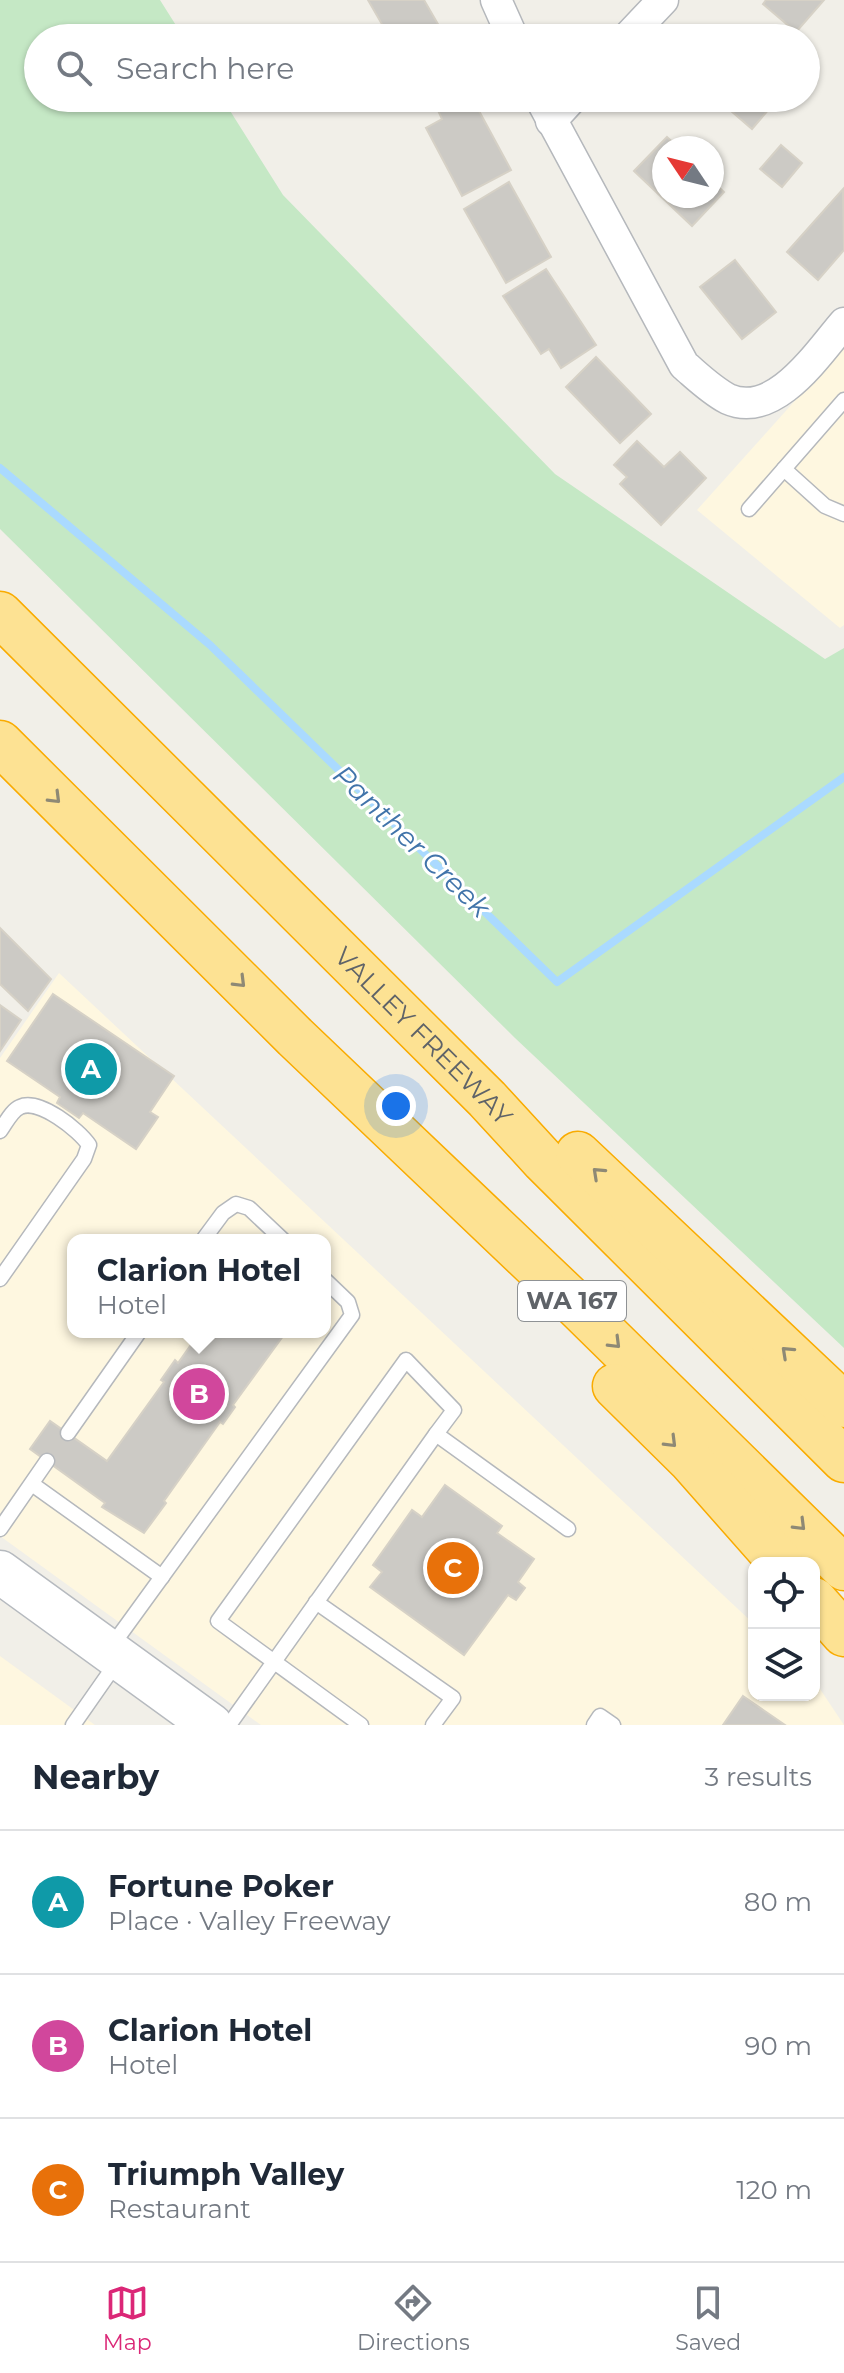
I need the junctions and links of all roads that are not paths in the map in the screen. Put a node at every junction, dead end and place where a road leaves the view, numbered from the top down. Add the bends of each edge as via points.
1 (496, 0) edge
2 (663, 0) edge
3 (507, 24) edge
4 (640, 24) edge
5 (547, 112) edge
6 (844, 323) edge
7 (844, 400) edge
8 (784, 469) junction
9 (749, 509) dead end
10 (844, 514) edge
11 (0, 614) edge
12 (0, 651) edge
13 (0, 743) edge
14 (295, 1037) junction
15 (487, 1099) junction
16 (0, 1131) edge
17 (207, 1234) edge
18 (277, 1234) edge
19 (0, 1279) edge
20 (331, 1286) edge
21 (135, 1338) edge
22 (844, 1405) edge
23 (68, 1433) dead end
24 (436, 1434) junction
25 (844, 1460) edge
26 (47, 1461) dead end
27 (32, 1484) junction
28 (844, 1494) edge
29 (0, 1529) edge
30 (568, 1529) dead end
31 (776, 1557) edge
32 (844, 1568) edge
33 (0, 1572) edge
34 (162, 1577) junction
35 (316, 1602) junction
36 (820, 1607) edge
37 (844, 1634) edge
38 (114, 1655) junction
39 (274, 1661) junction
40 (73, 1725) edge
41 (211, 1725) edge
42 (229, 1725) edge
43 (361, 1725) edge
44 (433, 1725) edge
45 (594, 1725) edge
46 (613, 1725) edge

1 - 3 street
2 - 4 street
5 - 6 street via 684,365 708,387 731,400 757,403 786,389
7 - 8 lane
8 - 9 lane
8 - 10 lane via 825,506
11 - 15 highway, VALLEY FREEWAY / WA 167
12 - 28 highway
13 -> 14 highway, WA 167
14 -> 31 highway via 364,1136 690,1460
14 -> 32 highway, WA 167
22 -> 15 highway via 559,1136
15 - 25 highway, VALLEY FREEWAY / WA 167
16 - 19 lane via 16,1109 30,1104 82,1135 89,1145
17 - 18 lane via 236,1204 249,1208
20 - 34 lane via 348,1302 352,1315
21 - 23 lane
24 - 30 lane
24 - 35 lane
24 - 39 lane via 454,1410 406,1360 218,1621
26 - 27 lane
27 - 29 lane
27 - 34 lane
33 - 38 street
34 - 38 lane
35 - 39 lane
35 - 44 lane via 453,1698
36 - 37 highway
38 - 40 lane
38 - 41 street
39 - 42 lane
39 - 43 lane
45 - 46 lane via 600,1716

